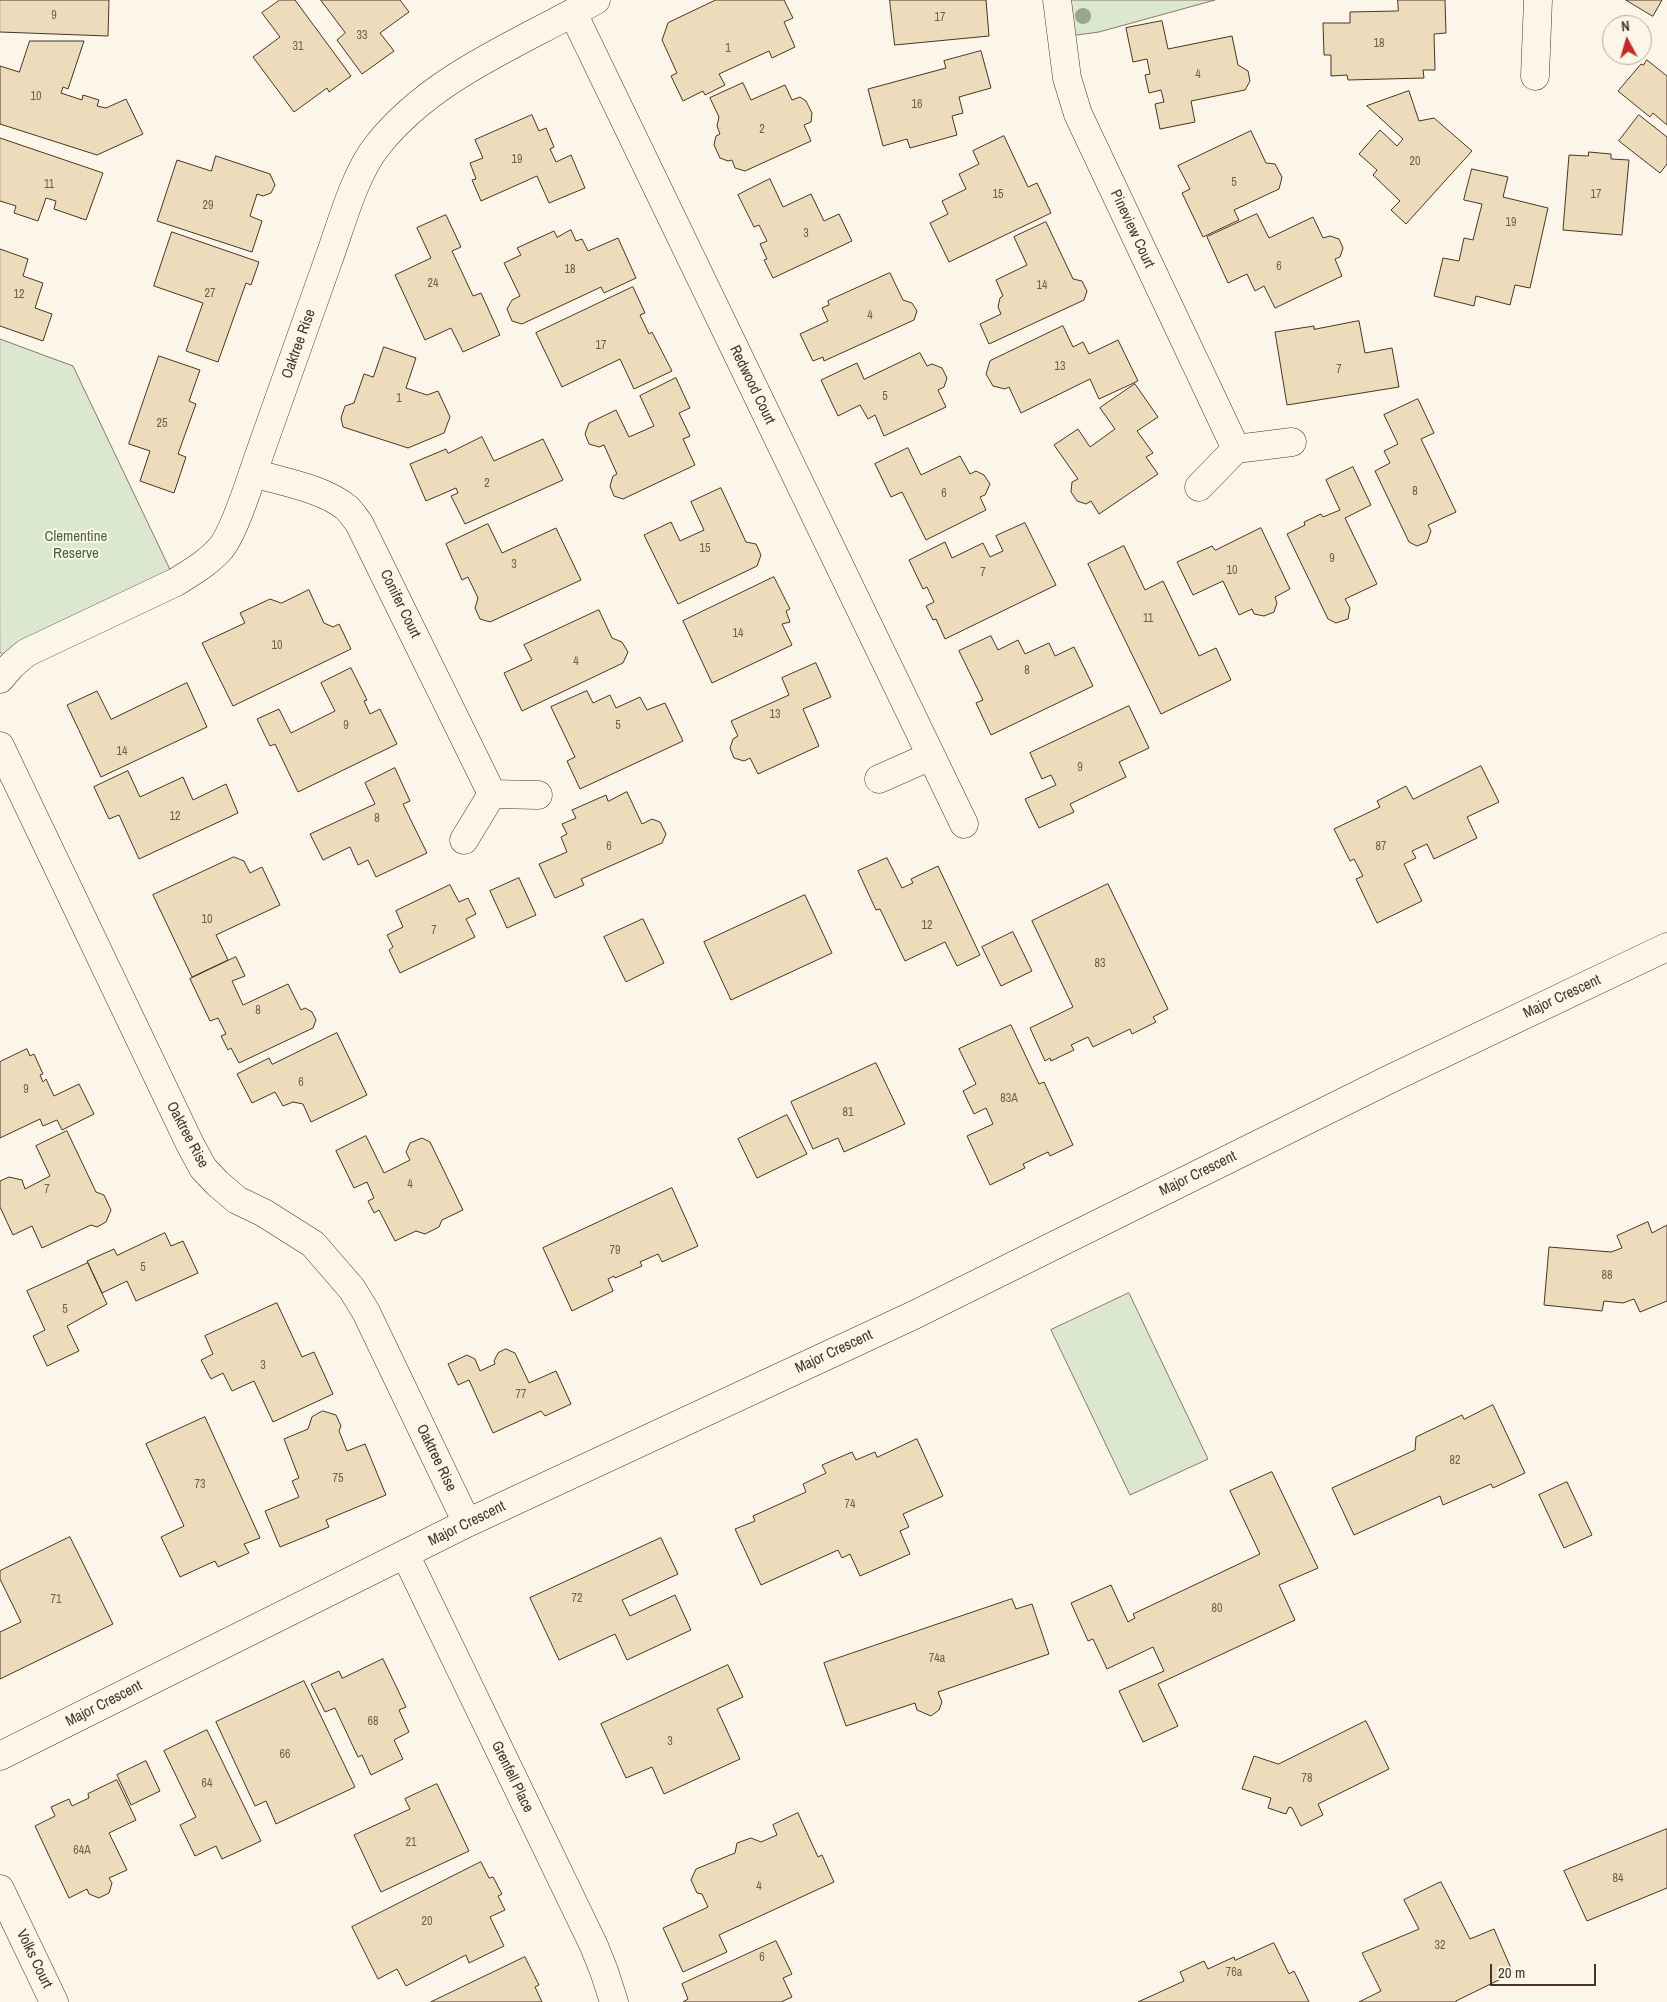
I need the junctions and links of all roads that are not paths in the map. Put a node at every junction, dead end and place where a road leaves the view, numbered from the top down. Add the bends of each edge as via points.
1 (1057, 0) edge
2 (1538, 0) edge
3 (585, 6) edge
4 (1535, 76) dead end
5 (1292, 442) dead end
6 (1236, 449) junction
7 (253, 472) junction
8 (1199, 487) dead end
9 (0, 679) edge
10 (0, 746) edge
11 (931, 756) junction
12 (879, 779) dead end
13 (492, 794) junction
14 (538, 795) dead end
15 (964, 824) dead end
16 (464, 840) dead end
17 (1667, 947) edge
18 (468, 1523) junction
19 (405, 1554) junction
20 (0, 1756) edge
21 (0, 1889) edge
22 (54, 2002) edge
23 (614, 2002) edge

1 - 6 street, Pineview Court via 1067,78 1078,114
2 - 4 street
3 - 7 street, Oaktree Rise via 472,66 392,128 376,148 349,201
3 - 11 street, Redwood Court
5 - 6 street
6 - 8 street
7 - 9 street, Oaktree Rise via 231,530 222,546 207,561 176,582 26,653
7 - 13 street, Conifer Court via 333,499 359,523
10 - 18 street, Oaktree Rise via 203,1168 237,1200 312,1244 352,1289
11 - 12 street
11 - 15 street, Redwood Court
13 - 14 street
13 - 16 street
17 - 18 street, Major Crescent via 1392,1078 914,1315
18 - 19 street, Major Crescent
19 - 20 street, Major Crescent
19 - 23 street, Grenfell Place via 594,1946
21 - 22 street, Volks Court

